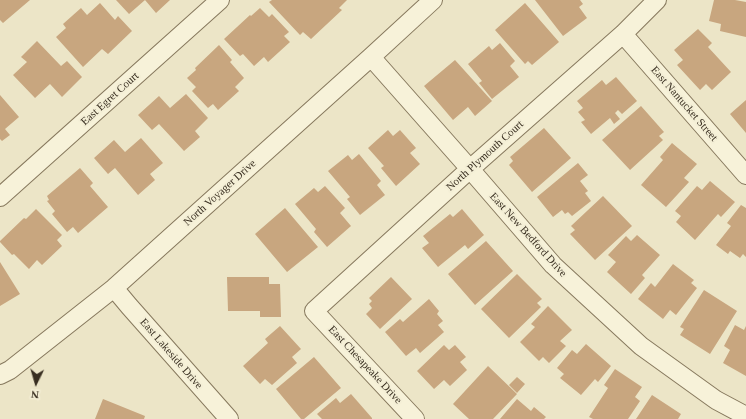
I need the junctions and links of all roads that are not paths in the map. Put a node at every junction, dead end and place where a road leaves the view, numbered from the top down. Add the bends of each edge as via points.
1 (220, 0) edge
2 (433, 0) edge
3 (657, 0) edge
4 (623, 34) junction
5 (371, 57) junction
6 (470, 169) junction
7 (746, 175) edge
8 (0, 197) edge
9 (114, 288) junction
10 (314, 312) joint
11 (0, 375) edge
12 (746, 416) edge
13 (229, 419) edge
14 (416, 419) edge

1 - 8 street, East Egret Court
2 - 5 street, North Voyager Drive
3 - 4 street, North Plymouth Court
4 - 6 street, North Plymouth Court
4 - 7 street, East Nantucket Street
5 - 6 street, East New Bedford Drive
5 - 9 street, North Voyager Drive
6 - 10 street, North Plymouth Court
6 - 12 street, East New Bedford Drive via 553,265 641,346 716,400
9 - 11 street, North Voyager Drive via 10,370
9 - 13 street, East Lakeside Drive
10 - 14 street, East Chesapeake Drive

